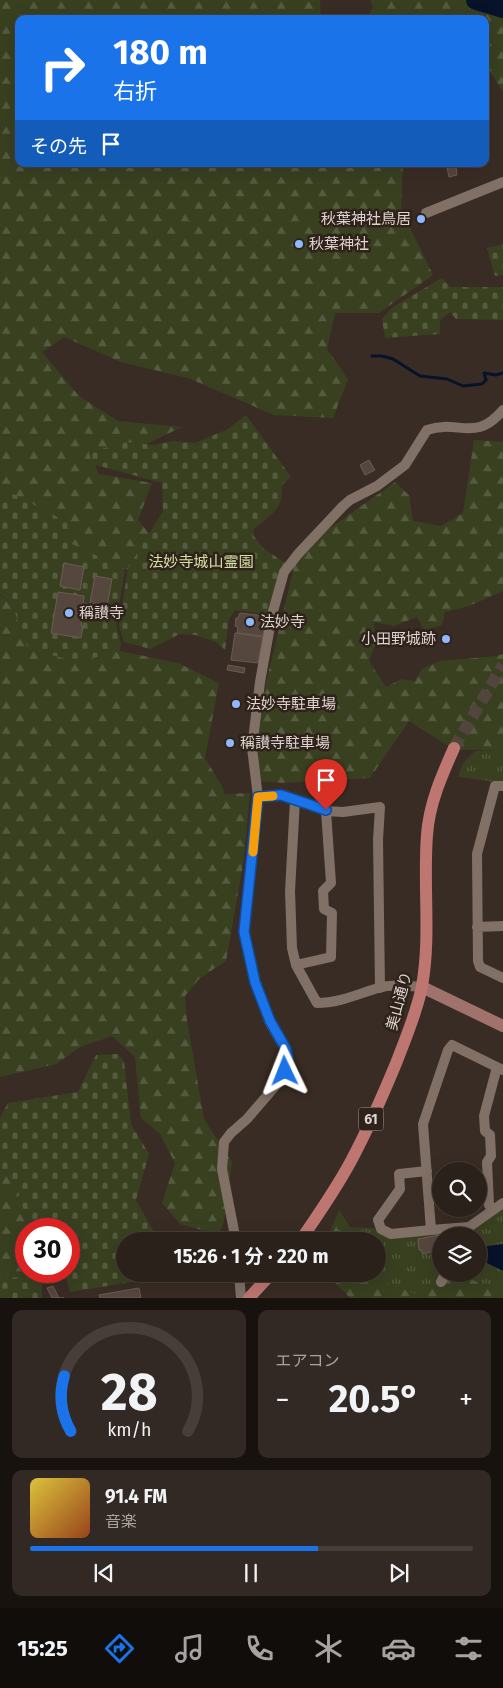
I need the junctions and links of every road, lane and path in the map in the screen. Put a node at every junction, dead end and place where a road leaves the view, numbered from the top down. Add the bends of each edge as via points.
1 (503, 182) edge
2 (426, 213) dead end
3 (503, 410) edge
4 (454, 748) tunnel mouth
5 (503, 786) edge
6 (258, 797) junction
7 (295, 800) junction
8 (326, 810) junction
9 (503, 926) edge
10 (477, 927) junction
11 (296, 965) junction
12 (503, 978) edge
13 (422, 987) junction
14 (380, 988) junction
15 (503, 1026) edge
16 (500, 1069) edge
17 (427, 1171) junction
18 (503, 1204) edge
19 (492, 1210) junction
20 (469, 1227) edge
21 (432, 1230) joint
22 (234, 1232) edge
23 (306, 1232) edge
24 (240, 1282) edge
25 (264, 1282) edge
26 (241, 1298) edge
27 (249, 1298) edge

1 - 2 street
3 - 6 street via 486,426 427,430 406,465 350,500 288,565 272,615 254,728 252,754
4 - 13 main road, 美山通り / 61 via 438,786 427,832 428,922
5 - 10 street via 495,786 477,854
6 - 7 street via 281,795
6 - 22 street via 244,932 255,982 288,1058 278,1084 224,1142 222,1169
7 - 8 street
7 - 11 street via 290,899
8 - 11 street via 331,883 323,891 324,909 332,913 331,956
8 - 14 street via 344,812 380,807
9 - 10 street
10 - 12 street via 480,967
11 - 14 street via 317,1003 342,1000
13 - 14 street
13 - 15 street
13 - 23 main road, 美山通り / 61 via 409,1031 368,1126 351,1161
16 - 17 street via 452,1045 448,1050 423,1124
16 - 19 street via 484,1116 485,1131 490,1135 491,1156 487,1162
17 - 21 street
17 - 21 street via 399,1174 400,1189 378,1220 381,1229 391,1234
18 - 19 street
19 - 20 street
24 - 26 street
25 - 27 main road

